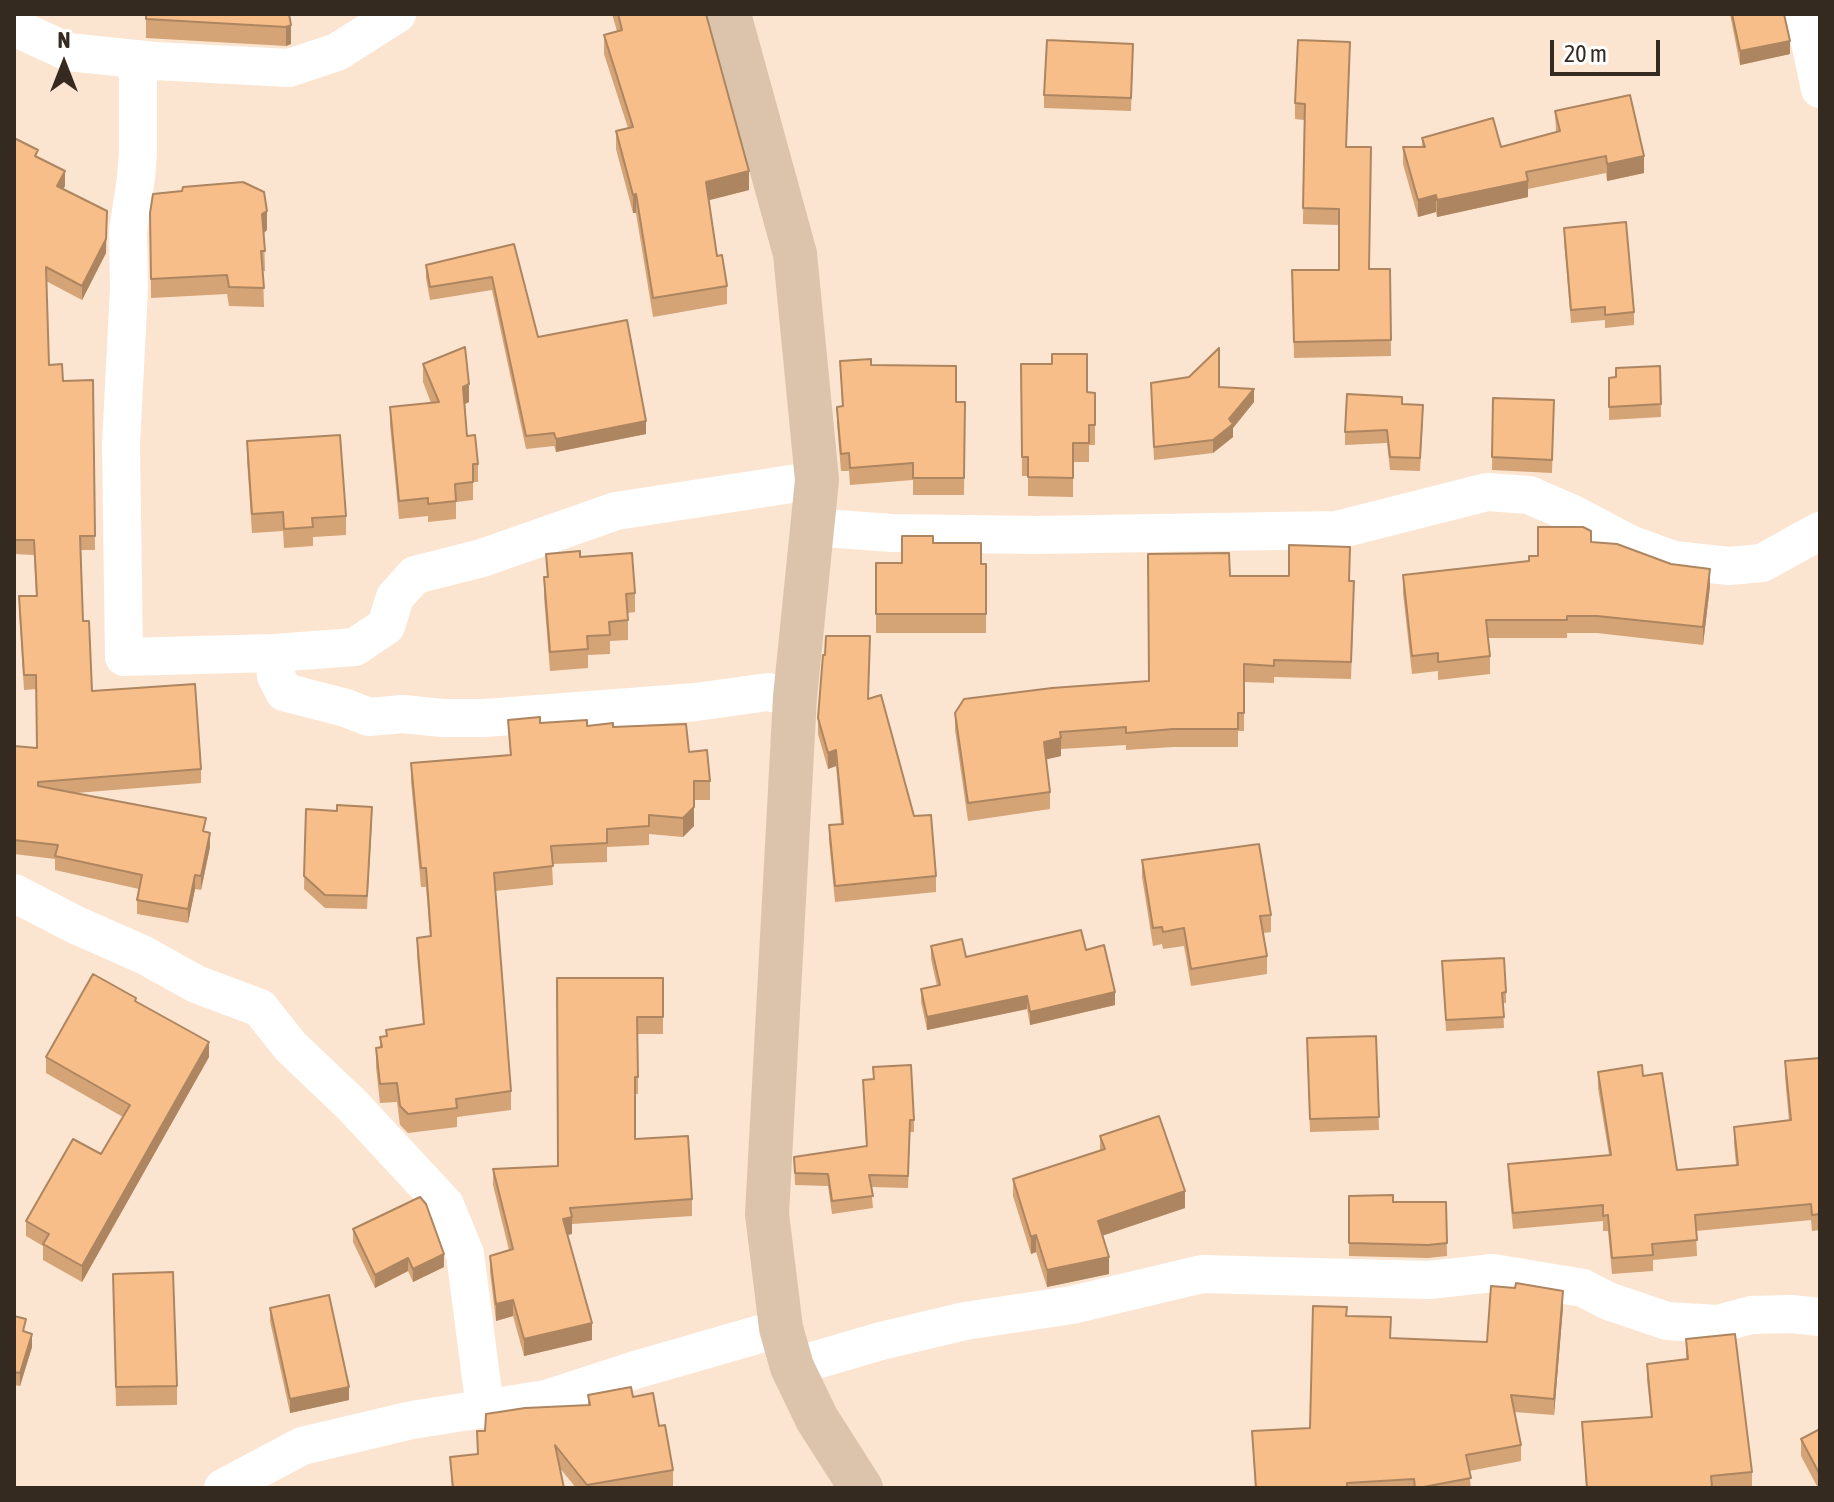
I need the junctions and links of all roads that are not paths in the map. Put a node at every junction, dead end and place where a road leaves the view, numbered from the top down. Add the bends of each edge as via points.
1 (397, 14) edge
2 (729, 14) edge
3 (1804, 14) edge
4 (14, 27) edge
5 (138, 60) junction
6 (1820, 89) edge
7 (817, 480) junction
8 (811, 527) junction
9 (1820, 531) edge
10 (274, 653) junction
11 (795, 697) junction
12 (14, 893) edge
13 (1820, 1317) edge
14 (786, 1348) junction
15 (485, 1408) junction
16 (223, 1488) edge
17 (860, 1488) edge

1 - 5 street via 337,52 289,68
2 - 7 street via 795,254
3 - 6 street
4 - 5 street via 68,52
5 - 10 street via 138,152 128,231 121,444 124,657
7 - 8 street
7 - 10 street via 616,511 482,558 415,575 395,597 386,626 355,647
8 - 9 street via 1036,535 1337,530 1487,492 1529,495 1674,560 1729,566 1762,563
8 - 11 street
10 - 11 street via 284,692 369,717 485,718 768,692
11 - 14 street via 767,1214
12 - 15 street via 196,984 260,1008 290,1046 435,1193 465,1254
13 - 14 street via 1751,1315 1718,1324 1667,1321 1583,1288 1493,1273 1429,1280 1202,1274 1072,1305
14 - 15 street
14 - 17 street via 817,1419
15 - 16 street via 302,1446

